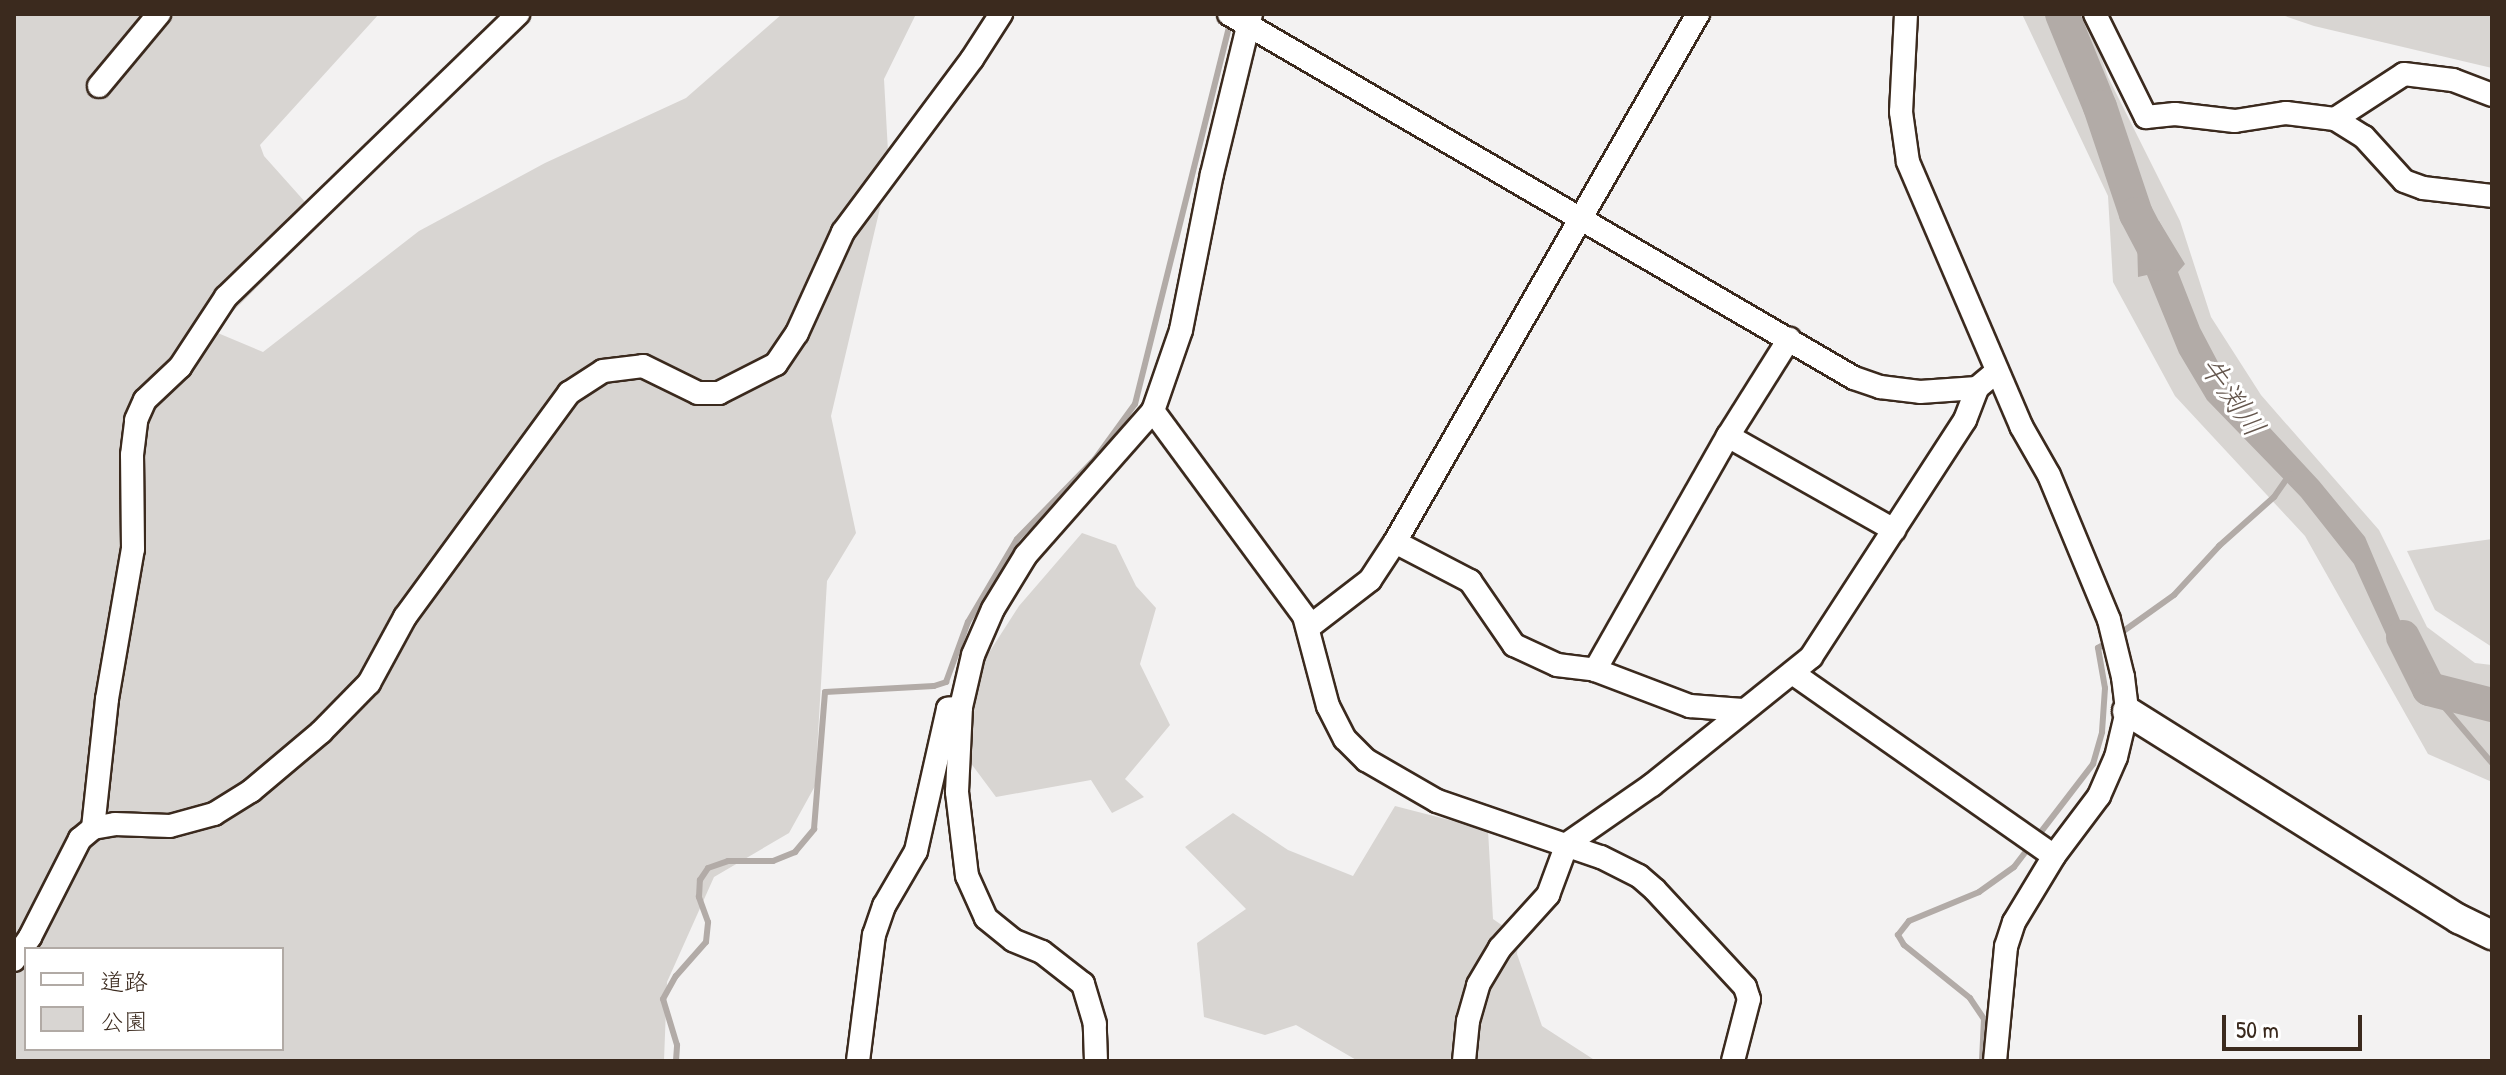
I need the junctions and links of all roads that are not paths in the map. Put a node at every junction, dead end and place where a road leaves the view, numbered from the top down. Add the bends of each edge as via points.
1 (159, 14) edge
2 (518, 14) edge
3 (1001, 14) edge
4 (1229, 14) edge
5 (1698, 14) edge
6 (1906, 14) edge
7 (2095, 14) edge
8 (1250, 21) edge
9 (99, 86) dead end
10 (2492, 95) edge
11 (2335, 119) junction
12 (2492, 196) edge
13 (1579, 219) junction
14 (1789, 339) junction
15 (1997, 371) junction
16 (1977, 388) junction
17 (1153, 411) junction
18 (1728, 436) junction
19 (1894, 530) junction
20 (1395, 542) junction
21 (1309, 627) junction
22 (1595, 670) junction
23 (1794, 674) junction
24 (961, 707) junction
25 (1743, 710) junction
26 (2127, 711) junction
27 (93, 828) junction
28 (1567, 844) junction
29 (2054, 856) junction
30 (2492, 935) edge
31 (14, 960) edge
32 (858, 1061) edge
33 (1096, 1061) edge
34 (1464, 1061) edge
35 (1733, 1061) edge
36 (1995, 1061) edge

1 - 9 street
2 - 27 street via 226,297 180,367 145,400 136,420 133,549 107,699
3 - 27 street via 843,232 797,333 776,364 719,393 698,393 643,366 603,371 569,393 405,617 369,683 321,732 251,791 214,814 170,826
4 - 8 street
5 - 13 street
6 - 15 street via 1901,112 1908,162
7 - 11 street via 2146,117 2175,114 2235,121 2286,113
8 - 13 street
8 - 17 street via 1181,330
10 - 11 street via 2453,80 2404,74
11 - 12 street via 2364,137 2404,181
13 - 14 street
13 - 20 street
14 - 16 street via 1854,378 1880,387 1920,392
14 - 18 street
15 - 16 street
15 - 26 street via 2049,475 2109,620
16 - 19 street via 1965,420
17 - 21 street
17 - 24 street via 1026,555 973,655
18 - 19 street
18 - 22 street
19 - 23 street via 1811,657
20 - 21 street via 1370,580
20 - 22 street via 1470,581 1514,645 1557,665
21 - 28 street via 1328,706 1345,739 1366,760 1437,801
22 - 25 street via 1690,706
23 - 25 street
23 - 29 street
24 - 32 street via 948,709 916,851 884,906 874,935
24 - 33 street via 957,792 967,876 986,918 1083,984 1095,1024
25 - 28 street via 1652,785
26 - 29 street via 2099,796
26 - 30 street via 2445,911
27 - 31 street via 80,839
28 - 34 street via 1548,895 1500,948 1478,985
28 - 35 street via 1639,876 1745,987 1749,999
29 - 36 street via 2014,922 2006,947

